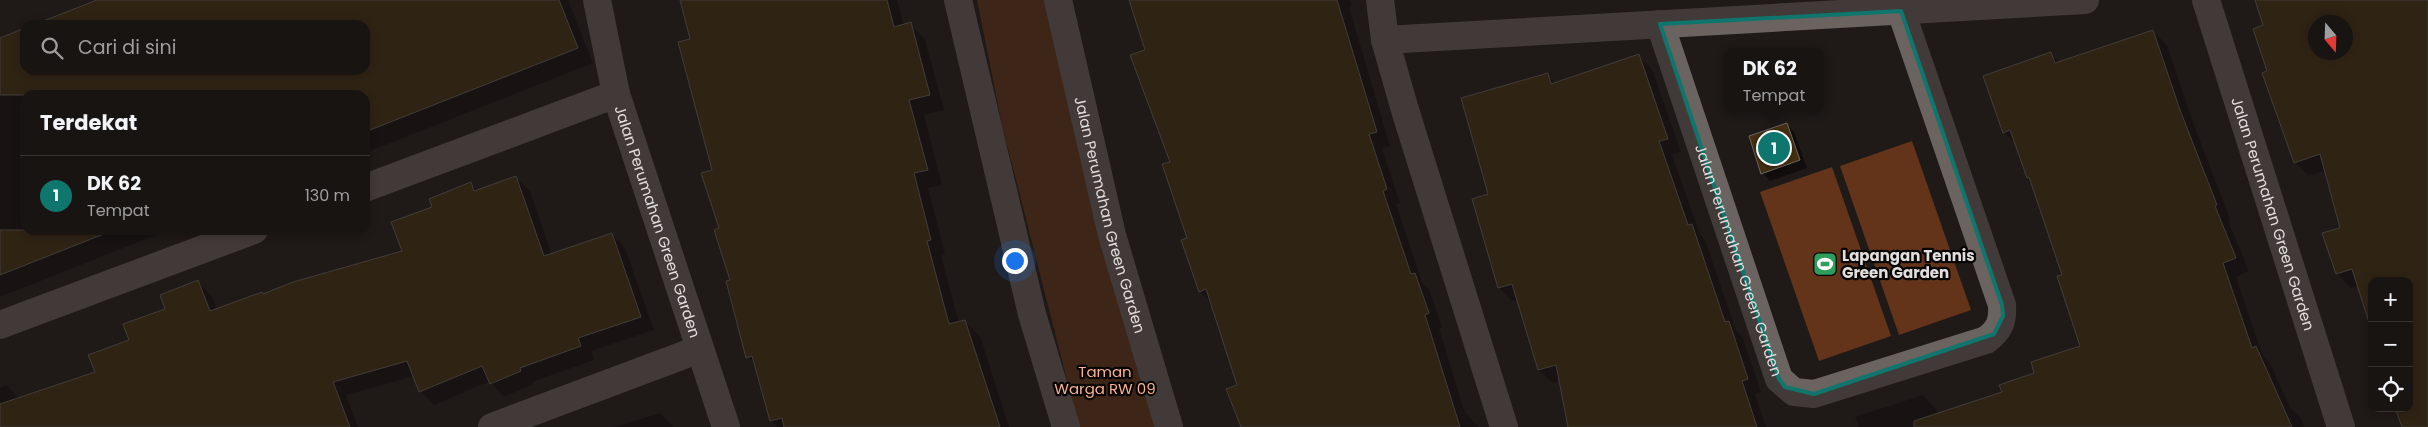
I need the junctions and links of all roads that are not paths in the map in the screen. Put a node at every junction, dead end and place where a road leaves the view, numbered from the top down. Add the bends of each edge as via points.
1 (597, 0) edge
2 (958, 0) edge
3 (1058, 0) edge
4 (1380, 0) edge
5 (2085, 0) edge
6 (2206, 0) edge
7 (1901, 10) junction
8 (1660, 24) junction
9 (1386, 40) junction
10 (616, 94) junction
11 (370, 186) edge
12 (241, 235) edge
13 (0, 325) edge
14 (700, 348) junction
15 (492, 427) edge
16 (726, 427) edge
17 (1066, 427) edge
18 (1170, 427) edge
19 (1504, 427) edge
20 (2341, 427) edge

1 - 10 street, Jalan Perumahan Green Garden
2 - 17 street via 1032,314
3 - 18 street, Jalan Perumahan Green Garden via 1112,235
4 - 9 street
5 - 7 street
6 - 20 street, Jalan Perumahan Green Garden
7 - 8 street
7 - 8 street, Jalan Perumahan Green Garden via 2002,305 2003,316 2000,326 1986,340 1814,394 1794,392 1779,379
8 - 9 street
9 - 19 street
10 - 11 street, Jalan Perumahan Green Garden
10 - 14 street, Jalan Perumahan Green Garden
12 - 13 street
14 - 15 street, Jalan Perumahan Green Garden
14 - 16 street, Jalan Perumahan Green Garden

